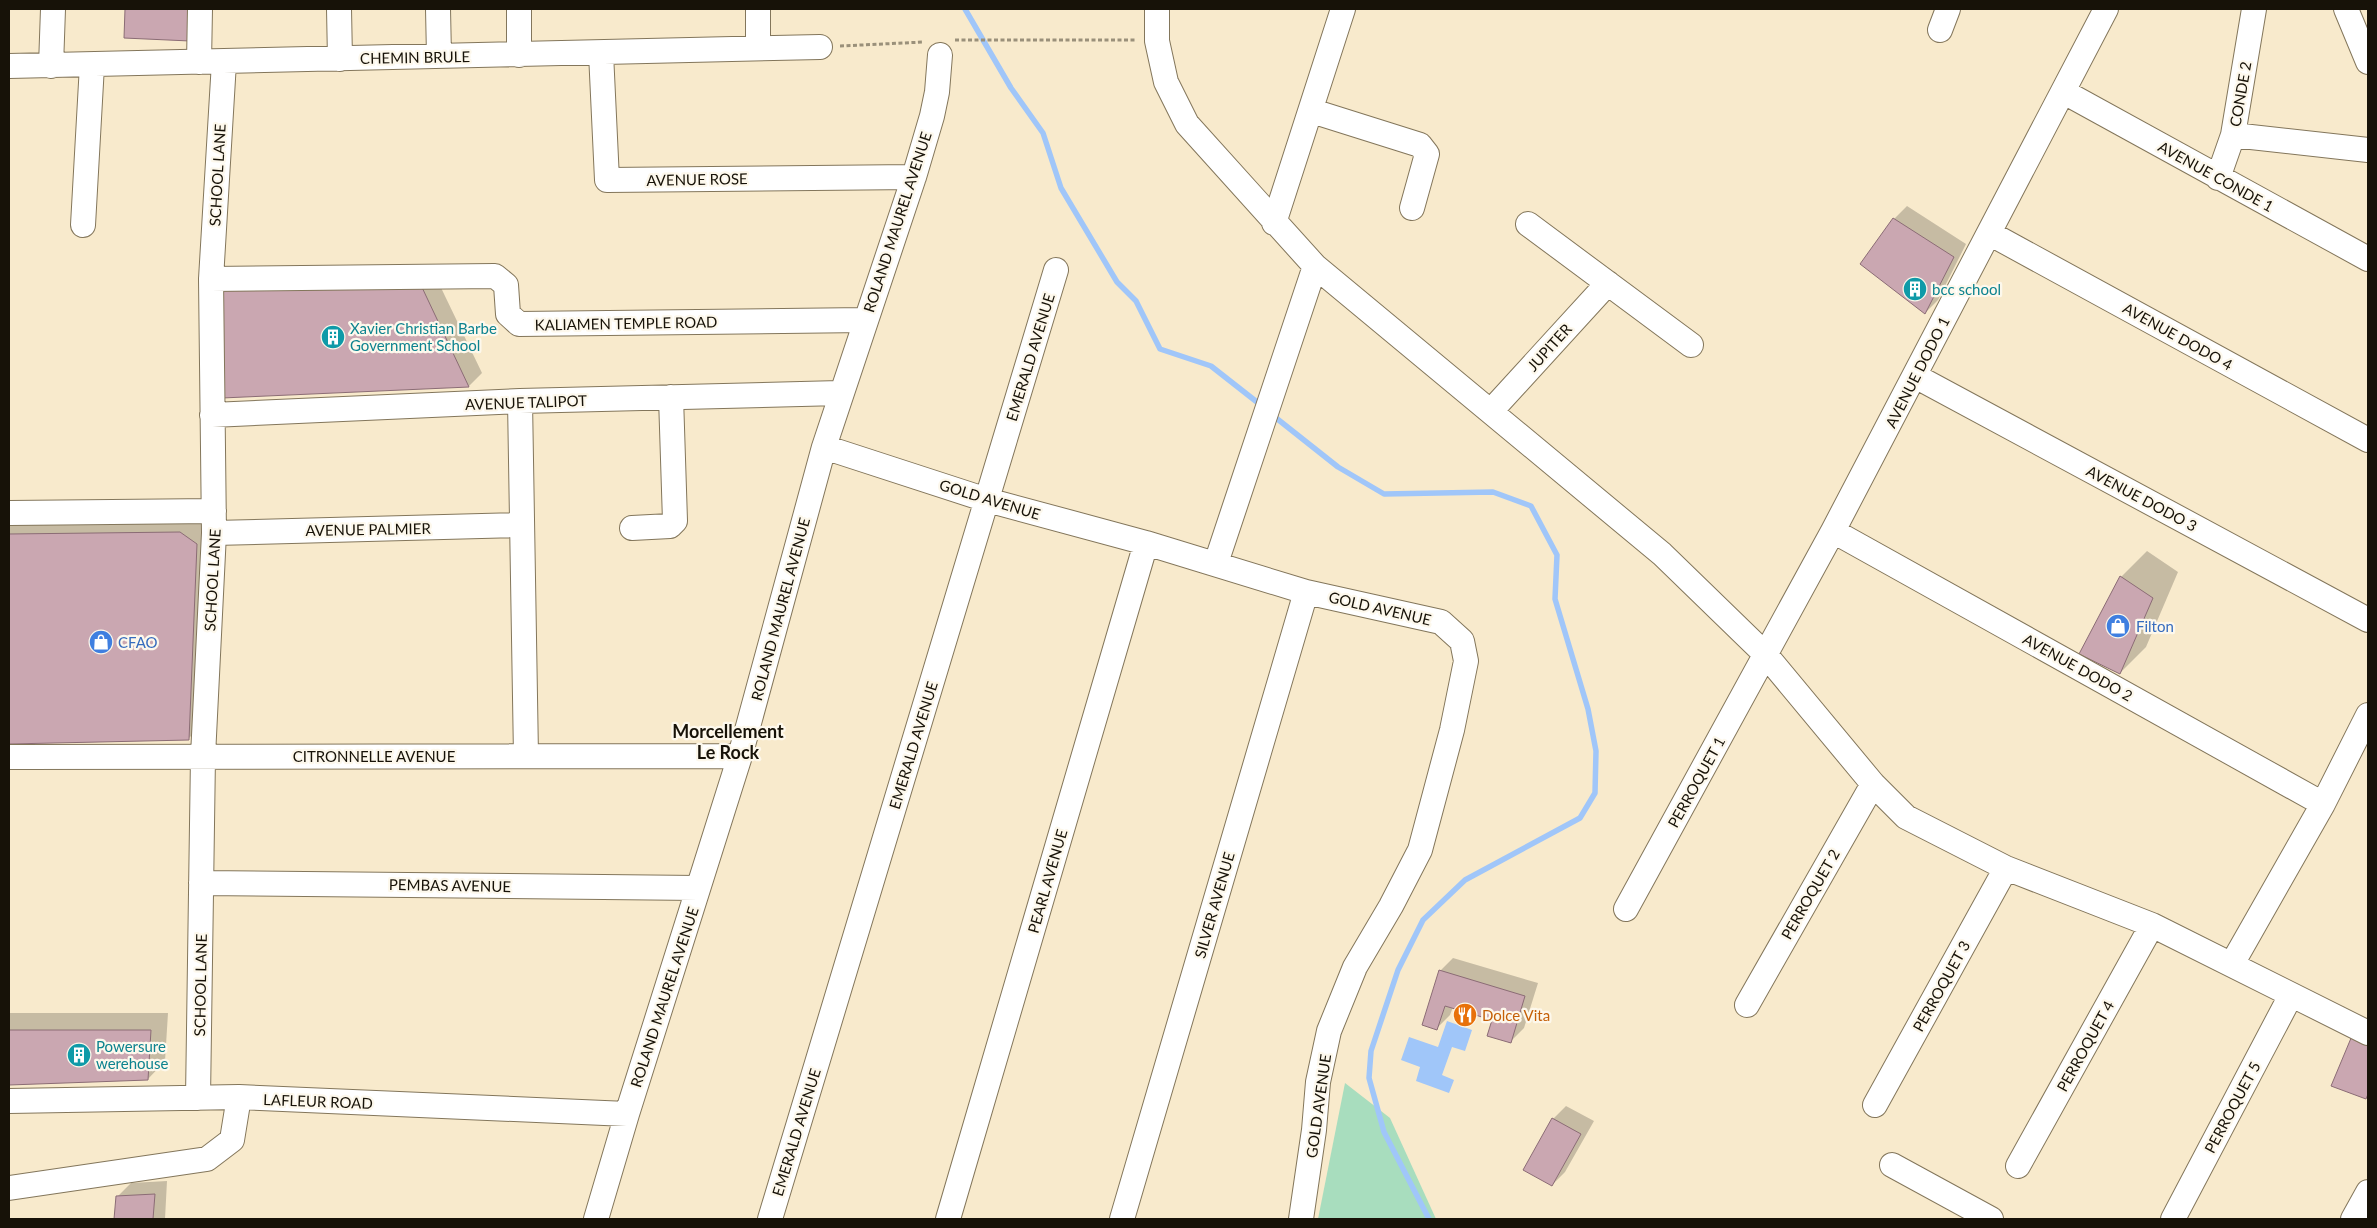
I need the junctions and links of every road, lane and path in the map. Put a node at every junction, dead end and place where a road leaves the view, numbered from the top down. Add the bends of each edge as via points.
1 (53, 9) edge
2 (200, 9) edge
3 (339, 9) edge
4 (438, 9) edge
5 (519, 9) edge
6 (758, 9) edge
7 (1157, 9) edge
8 (1343, 9) edge
9 (2106, 9) edge
10 (2254, 9) edge
11 (2346, 9) edge
12 (1157, 40) junction
13 (942, 46) junction
14 (820, 47) joint
15 (758, 48) junction
16 (601, 54) junction
17 (520, 55) junction
18 (439, 56) junction
19 (340, 59) junction
20 (199, 62) junction
21 (224, 62) junction
22 (2368, 62) edge
23 (92, 65) junction
24 (9, 66) edge
25 (51, 66) junction
26 (2064, 92) junction
27 (1312, 111) junction
28 (2233, 135) junction
29 (2368, 150) edge
30 (914, 177) junction
31 (2218, 178) junction
32 (1412, 208) dead end
33 (1274, 223) junction
34 (1528, 224) dead end
35 (83, 225) dead end
36 (1989, 233) junction
37 (2368, 260) edge
38 (1315, 266) junction
39 (1056, 270) dead end
40 (211, 279) junction
41 (1608, 283) junction
42 (865, 320) junction
43 (1691, 345) dead end
44 (1915, 376) junction
45 (840, 393) junction
46 (671, 397) junction
47 (520, 401) junction
48 (1490, 411) junction
49 (212, 415) junction
50 (2368, 440) edge
51 (824, 446) junction
52 (987, 500) junction
53 (9, 513) edge
54 (214, 522) junction
55 (522, 525) junction
56 (632, 528) dead end
57 (1833, 531) junction
58 (1146, 543) junction
59 (1216, 563) junction
60 (1306, 592) junction
61 (2368, 620) edge
62 (1765, 654) junction
63 (2368, 715) edge
64 (203, 756) junction
65 (526, 756) junction
66 (740, 756) junction
67 (9, 757) edge
68 (1873, 784) junction
69 (2323, 804) junction
70 (2006, 868) junction
71 (201, 883) junction
72 (698, 888) junction
73 (1626, 910) dead end
74 (2152, 925) junction
75 (2232, 964) junction
76 (2291, 995) junction
77 (1748, 1005) dead end
78 (2368, 1032) edge
79 (198, 1098) junction
80 (239, 1098) junction
81 (9, 1101) edge
82 (1875, 1105) dead end
83 (627, 1114) junction
84 (1892, 1165) dead end
85 (2018, 1166) dead end
86 (9, 1188) edge
87 (2368, 1192) edge
88 (596, 1219) edge
89 (770, 1219) edge
90 (948, 1219) edge
91 (1122, 1219) edge
92 (1300, 1219) edge
93 (1991, 1219) edge
94 (2173, 1219) edge
95 (2353, 1219) edge

1 - 25 street
2 - 20 street
3 - 19 street
4 - 18 street
5 - 17 street
6 - 15 street
7 - 12 street
8 - 27 street
9 - 26 street, AVENUE DODO 1
10 - 28 street, CONDE 2
11 - 22 street
12 - 13 path via 970,39
12 - 33 street via 1166,82 1187,124
13 - 14 path
13 - 30 street, ROLAND MAUREL AVENUE via 932,116
14 - 15 street, CHEMIN BRULE
15 - 16 street, CHEMIN BRULE
16 - 17 street, CHEMIN BRULE
16 - 30 street, AVENUE ROSE via 607,180
17 - 18 street, CHEMIN BRULE
18 - 19 street, CHEMIN BRULE
19 - 21 street, CHEMIN BRULE
20 - 21 street, CHEMIN BRULE
20 - 23 street, CHEMIN BRULE
21 - 40 street, SCHOOL LANE
23 - 25 street, CHEMIN BRULE
23 - 35 street
24 - 25 street, CHEMIN BRULE
26 - 31 street, AVENUE CONDE 1
26 - 36 street, AVENUE DODO 1
27 - 32 street via 1420,145 1427,154
27 - 33 street
28 - 29 street
28 - 31 street, CONDE 2
30 - 42 street, ROLAND MAUREL AVENUE
31 - 37 street, AVENUE CONDE 1
33 - 38 street
34 - 41 street
36 - 44 street, AVENUE DODO 1
36 - 50 street, AVENUE DODO 4
38 - 48 street
38 - 59 street
39 - 52 street, EMERALD AVENUE
40 - 42 street, KALIAMEN TEMPLE ROAD via 495,276 506,285 508,314 519,324
40 - 49 street, SCHOOL LANE
41 - 43 street
41 - 48 street, JUPITER
42 - 45 street, ROLAND MAUREL AVENUE
44 - 57 street, AVENUE DODO 1
44 - 61 street, AVENUE DODO 3
45 - 46 street, AVENUE TALIPOT
45 - 51 street, ROLAND MAUREL AVENUE
46 - 47 street, AVENUE TALIPOT
46 - 56 street via 674,521 670,526
47 - 49 street, AVENUE TALIPOT
47 - 55 street
48 - 62 street via 1662,554
49 - 54 street, SCHOOL LANE
51 - 52 street, GOLD AVENUE
51 - 66 street, ROLAND MAUREL AVENUE
52 - 58 street, GOLD AVENUE
52 - 89 street, EMERALD AVENUE
53 - 54 street, AVENUE PALMIER
54 - 55 street, AVENUE PALMIER
54 - 64 street, SCHOOL LANE
55 - 65 street
57 - 62 street, AVENUE DODO 1
57 - 69 street, AVENUE DODO 2
58 - 59 street, GOLD AVENUE
58 - 90 street, PEARL AVENUE
59 - 60 street, GOLD AVENUE
60 - 91 street, SILVER AVENUE
60 - 92 street, GOLD AVENUE via 1442,622 1462,641 1466,661 1452,730 1420,850 1355,967 1329,1031 1318,1082
62 - 68 street
62 - 73 street, PERROQUET 1
63 - 69 street
64 - 65 street, CITRONNELLE AVENUE
64 - 67 street, CITRONNELLE AVENUE
64 - 71 street, SCHOOL LANE
65 - 66 street, CITRONNELLE AVENUE
66 - 72 street, ROLAND MAUREL AVENUE
68 - 70 street via 1906,817
68 - 77 street, PERROQUET 2
69 - 75 street
70 - 74 street
70 - 82 street, PERROQUET 3
71 - 72 street, PEMBAS AVENUE
71 - 79 street, SCHOOL LANE
72 - 83 street, ROLAND MAUREL AVENUE
74 - 75 street
74 - 85 street, PERROQUET 4
75 - 76 street
76 - 78 street
76 - 94 street, PERROQUET 5
79 - 80 street, LAFLEUR ROAD
79 - 81 street, LAFLEUR ROAD
80 - 83 street, LAFLEUR ROAD
80 - 86 street via 232,1140 207,1159
83 - 88 street, ROLAND MAUREL AVENUE
84 - 93 street
87 - 95 street

